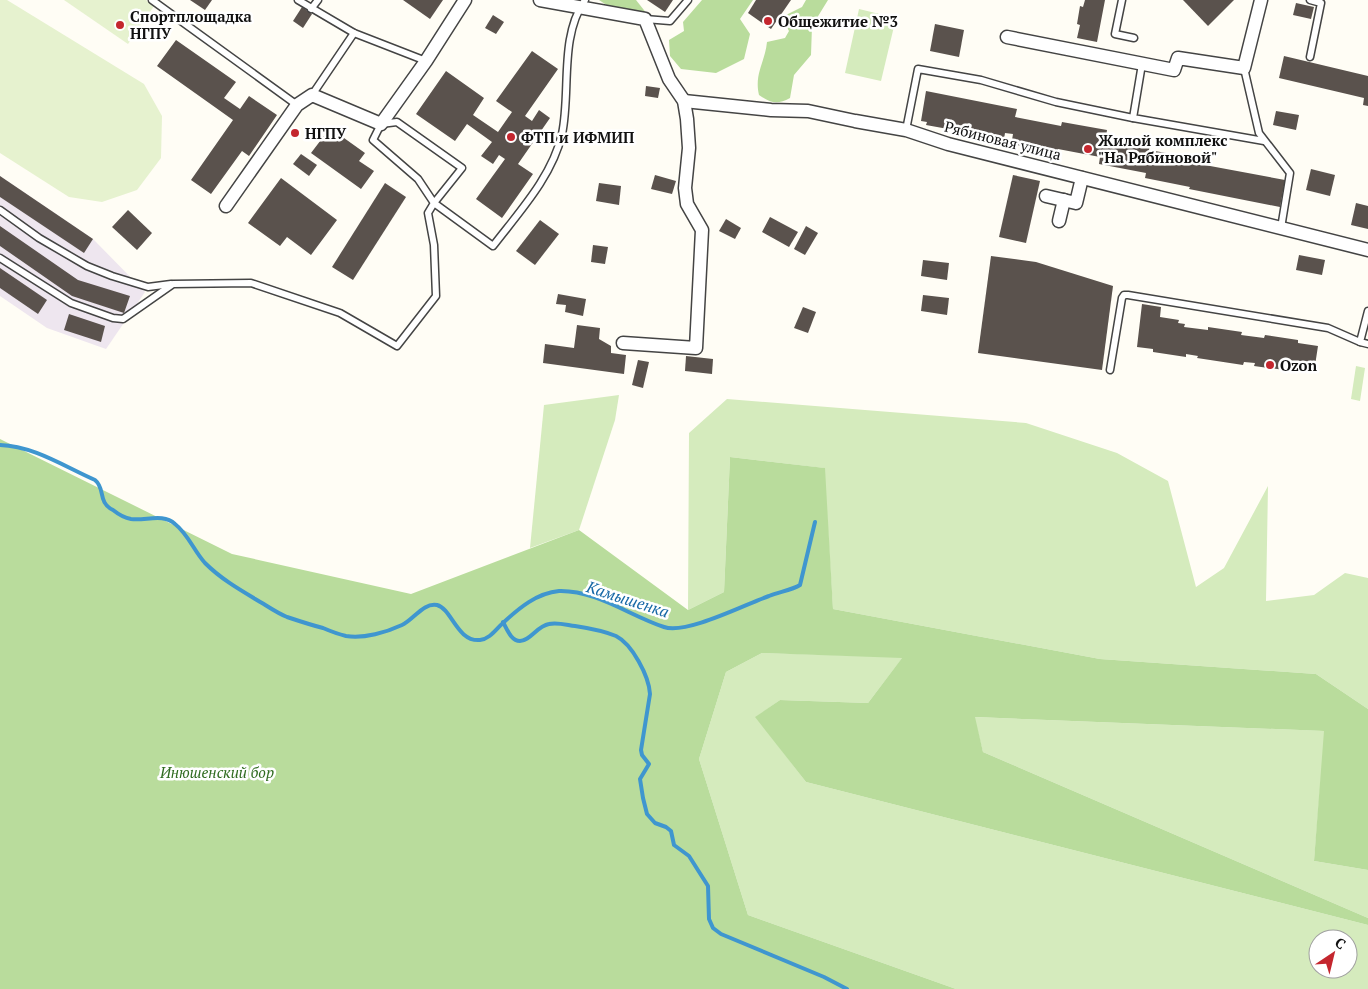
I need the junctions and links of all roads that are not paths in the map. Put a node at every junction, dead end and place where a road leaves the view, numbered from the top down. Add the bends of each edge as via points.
1 (152, 0) edge
2 (298, 0) edge
3 (318, 0) edge
4 (465, 0) edge
5 (540, 0) edge
6 (688, 0) edge
7 (1122, 0) edge
8 (1261, 0) edge
9 (1310, 0) edge
10 (582, 4) edge
11 (311, 9) junction
12 (645, 19) junction
13 (354, 33) junction
14 (1007, 37) dead end
15 (1134, 38) dead end
16 (1310, 57) dead end
17 (426, 61) junction
18 (1142, 64) junction
19 (1244, 68) junction
20 (312, 95) junction
21 (684, 100) junction
22 (297, 105) junction
23 (1133, 118) junction
24 (381, 124) junction
25 (906, 130) junction
26 (1264, 141) junction
27 (1082, 178) junction
28 (1046, 196) dead end
29 (1064, 200) junction
30 (434, 203) junction
31 (226, 206) dead end
32 (0, 210) edge
33 (1059, 221) dead end
34 (1281, 228) junction
35 (1368, 250) edge
36 (0, 258) edge
37 (173, 284) junction
38 (1368, 311) edge
39 (1360, 342) junction
40 (623, 343) dead end
41 (1368, 344) edge
42 (1110, 370) dead end

1 - 22 lane
2 - 11 lane
3 - 11 lane
4 - 17 street
5 - 10 street
6 - 12 lane via 670,21
7 - 15 lane via 1115,34
8 - 19 street
9 - 16 lane via 1321,3
10 - 12 street
10 - 30 lane via 568,54 562,133 553,162 530,197 492,246
11 - 13 lane
12 - 21 street via 669,79
13 - 17 lane
13 - 20 lane
14 - 18 street
17 - 24 street
18 - 19 street via 1174,70 1178,58
18 - 23 lane
19 - 26 lane via 1259,133
20 - 22 street
20 - 24 street
21 - 25 street, Рябиновая улица via 771,110 808,110
21 - 40 street via 689,148 687,204 702,230 696,348
22 - 31 street
23 - 25 lane via 1056,102 980,80 918,69
23 - 26 lane
24 - 30 lane via 373,140 418,179
24 - 30 lane via 397,122 462,168
25 - 27 street, Рябиновая улица
26 - 34 lane via 1290,173
27 - 29 street via 1076,203
27 - 34 street, Рябиновая улица
28 - 29 street
29 - 33 street
30 - 37 lane via 428,213 434,245 436,296 397,346 340,313 250,283
32 - 37 lane via 87,266 148,287
34 - 35 street, Рябиновая улица
36 - 37 lane via 71,303 113,318 123,319
38 - 39 lane
39 - 41 lane
39 - 42 lane via 1328,328 1128,294 1122,298

